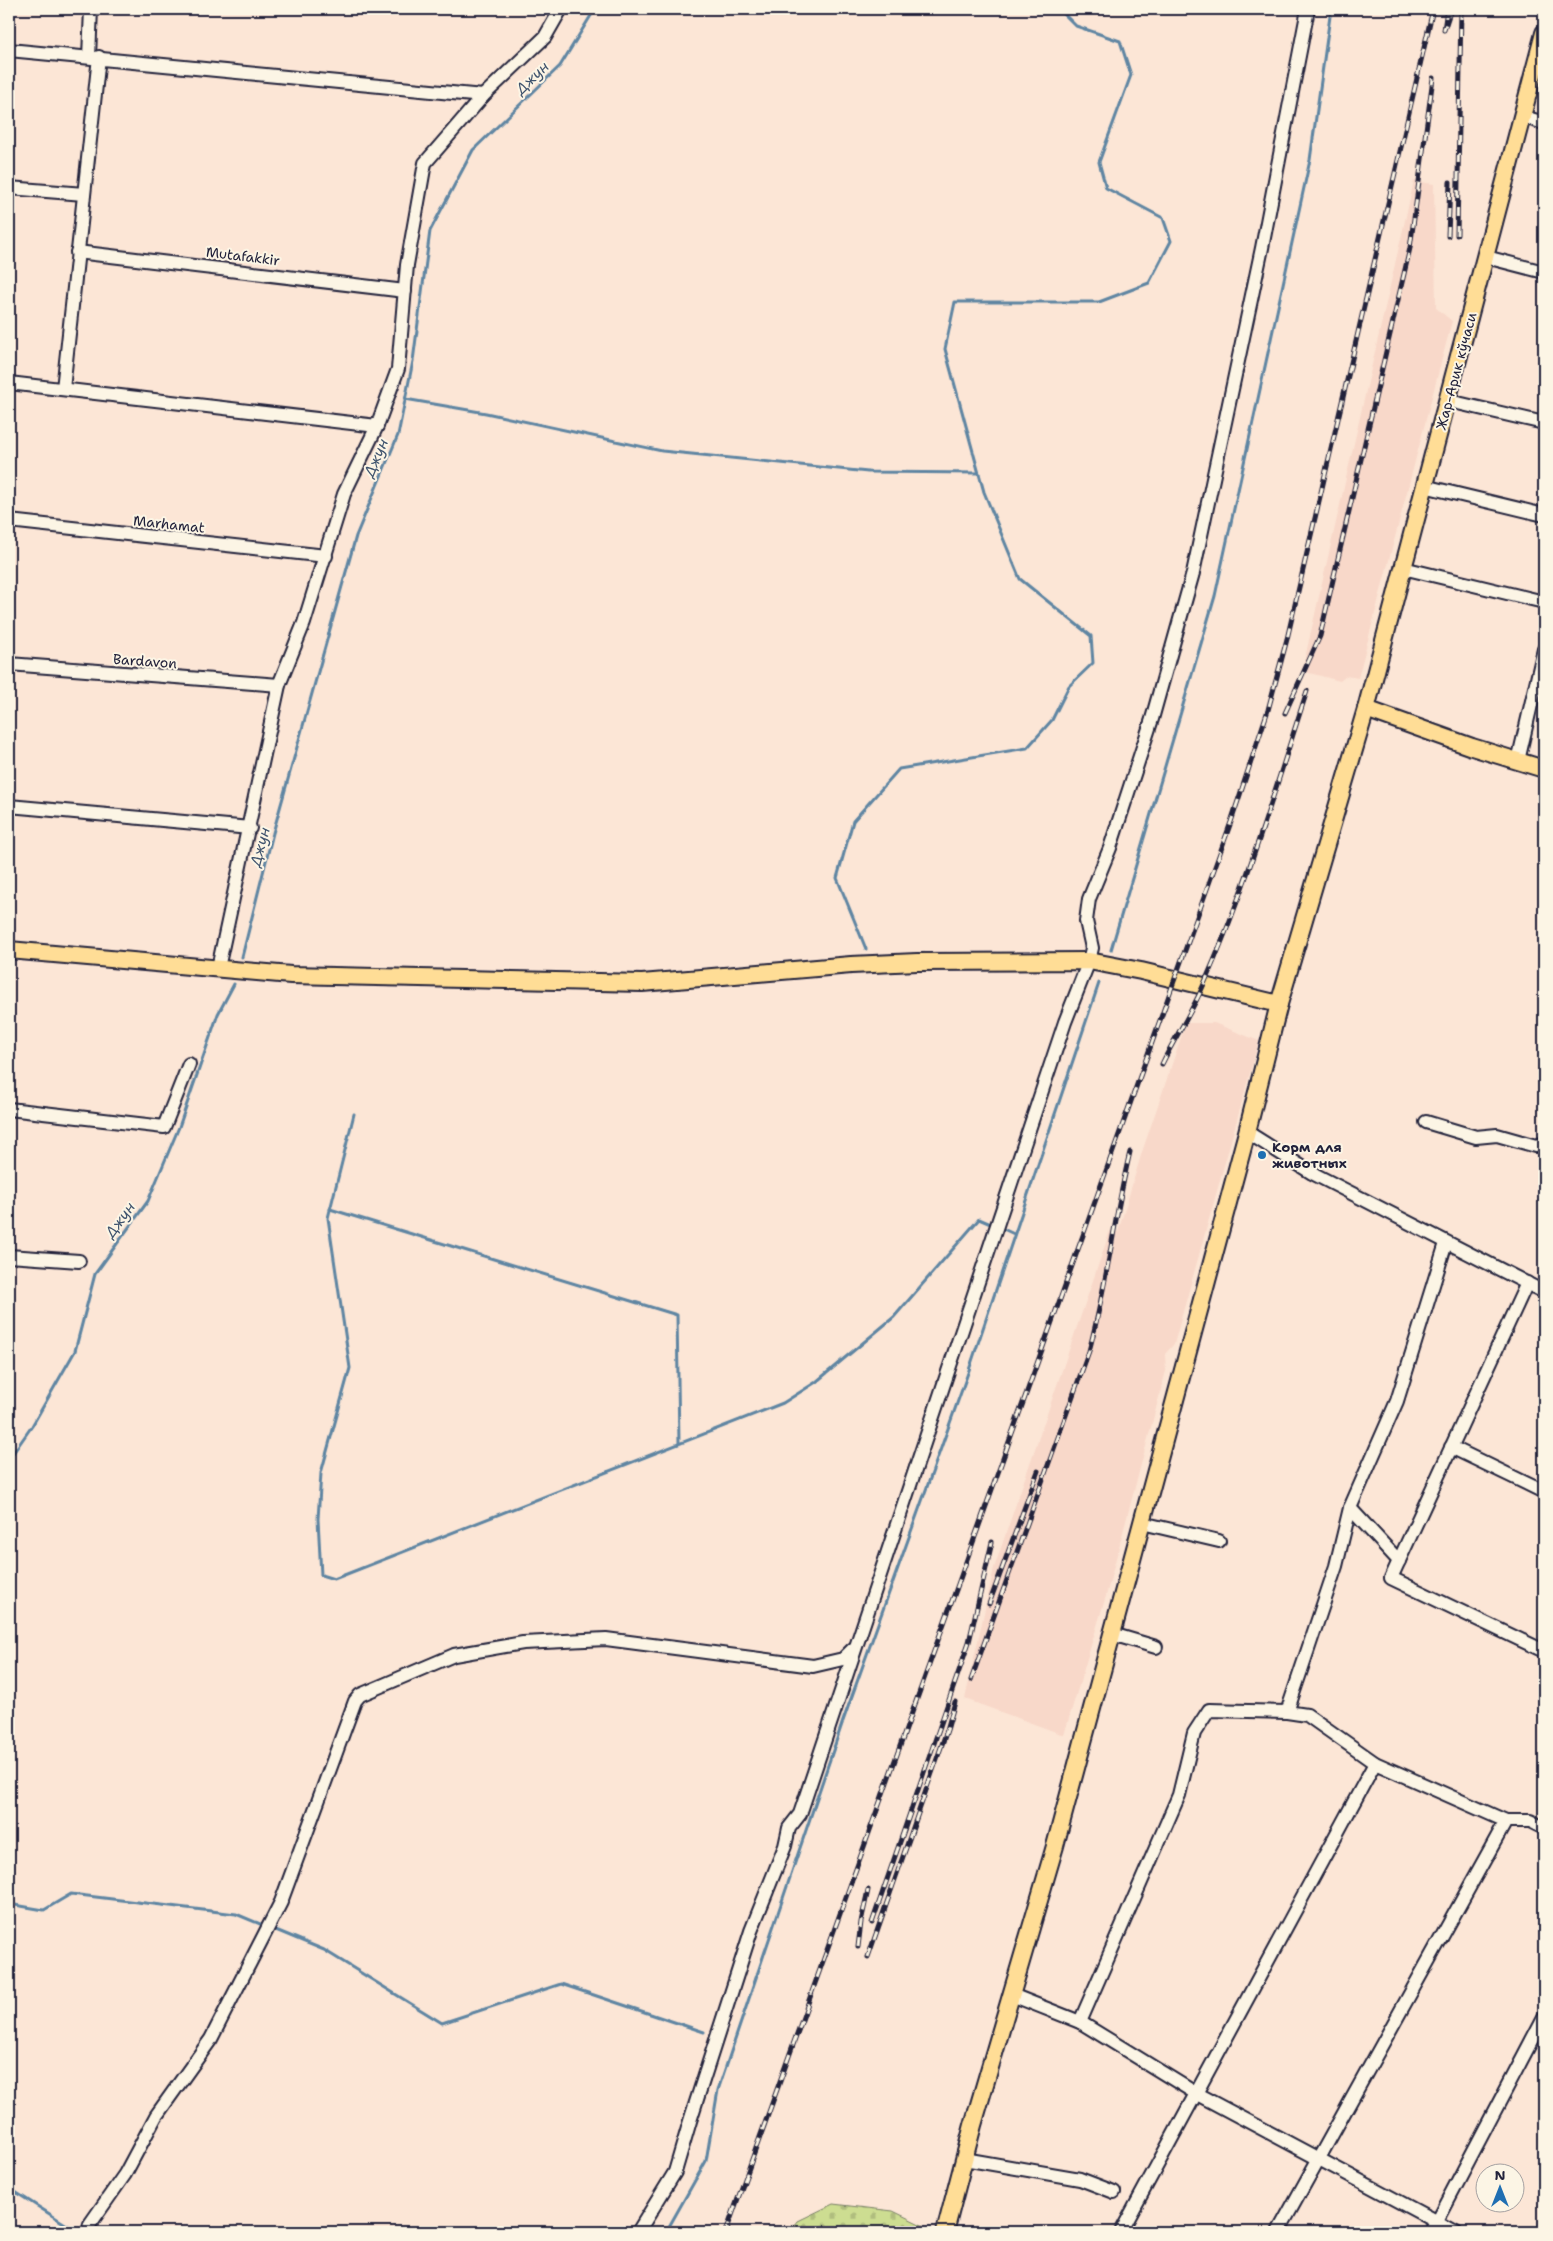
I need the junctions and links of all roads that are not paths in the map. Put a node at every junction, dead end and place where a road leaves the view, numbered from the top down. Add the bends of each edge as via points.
1 (91, 9) edge
2 (561, 9) edge
3 (1308, 9) edge
4 (1544, 33) edge
5 (9, 50) edge
6 (94, 57) junction
7 (484, 96) junction
8 (1524, 118) junction
9 (1544, 123) edge
10 (9, 188) edge
11 (84, 194) junction
12 (78, 252) junction
13 (1486, 256) junction
14 (1544, 272) edge
15 (405, 291) junction
16 (9, 382) edge
17 (63, 389) junction
18 (1449, 401) junction
19 (1544, 423) edge
20 (377, 426) junction
21 (1424, 486) junction
22 (1544, 515) edge
23 (9, 521) edge
24 (326, 556) junction
25 (1403, 568) junction
26 (1544, 602) edge
27 (1544, 650) edge
28 (9, 664) edge
29 (280, 685) junction
30 (1366, 709) junction
31 (1518, 761) junction
32 (1544, 768) edge
33 (9, 806) edge
34 (250, 828) junction
35 (9, 950) edge
36 (1089, 961) junction
37 (218, 968) junction
38 (1279, 1004) junction
39 (189, 1064) dead end
40 (9, 1109) edge
41 (1426, 1122) dead end
42 (1247, 1132) junction
43 (1544, 1143) edge
44 (1446, 1243) junction
45 (9, 1256) edge
46 (79, 1261) dead end
47 (1527, 1283) junction
48 (1544, 1292) edge
49 (1452, 1447) junction
50 (1544, 1492) edge
51 (1350, 1508) junction
52 (1142, 1523) junction
53 (1219, 1541) dead end
54 (1399, 1561) junction
55 (1112, 1634) junction
56 (1156, 1646) dead end
57 (855, 1647) junction
58 (1544, 1651) edge
59 (813, 1666) junction
60 (846, 1673) junction
61 (1287, 1712) junction
62 (1375, 1763) junction
63 (1506, 1821) junction
64 (1544, 1828) edge
65 (1012, 1995) junction
66 (1544, 2017) edge
67 (1080, 2022) junction
68 (1197, 2094) junction
69 (964, 2159) junction
70 (1319, 2159) junction
71 (1114, 2192) dead end
72 (1434, 2227) edge
73 (88, 2232) edge
74 (638, 2232) edge
75 (945, 2232) edge
76 (1121, 2232) edge
77 (1278, 2232) edge
78 (1456, 2232) edge

1 - 6 street
2 - 7 street via 545,37
3 - 36 street via 1262,248 1193,573 1152,720 1110,848 1089,899 1086,921 1092,948
4 - 8 main road, Жар-Арик кўчаси
5 - 6 street
6 - 7 street
6 - 11 street
7 - 15 street via 425,162
8 - 9 street
8 - 13 main road, Жар-Арик кўчаси
10 - 11 street
11 - 12 street
12 - 15 street, Mutafakkir
12 - 17 street
13 - 14 street
13 - 18 main road, Жар-Арик кўчаси
15 - 20 street via 398,369
16 - 17 street
17 - 20 street
18 - 19 street
18 - 21 main road, Жар-Арик кўчаси
20 - 24 street via 344,494
21 - 22 street
21 - 25 main road, Жар-Арик кўчаси
23 - 24 street, Marhamat
24 - 29 street
25 - 26 street
25 - 30 main road, Жар-Арик кўчаси
27 - 31 street
28 - 29 street, Bardavon
29 - 34 street
30 - 31 main road
30 - 38 main road, Жар-Арик кўчаси
31 - 32 main road
33 - 34 street
34 - 37 street
35 - 37 main road
36 - 37 main road via 851,965 642,983 291,975
36 - 38 main road
36 - 57 street via 1065,1022
38 - 42 main road, Жар-Арик кўчаси
39 - 40 street via 164,1127
41 - 43 street via 1476,1137 1497,1135 1536,1146
42 - 44 street via 1312,1173
42 - 52 main road, Жар-Арик кўчаси
44 - 47 street
44 - 51 street via 1397,1401
45 - 46 street
47 - 48 street
47 - 49 street
49 - 50 street
49 - 54 street
51 - 54 street
51 - 61 street via 1336,1566
52 - 53 street
52 - 55 main road, Жар-Арик кўчаси
54 - 58 street via 1391,1578
55 - 56 street
55 - 65 main road, Жар-Арик кўчаси
57 - 59 street via 843,1659
57 - 60 street
59 - 60 street
59 - 73 street via 606,1639 524,1643 454,1655 360,1695 354,1701 281,1902 211,2039 156,2116 125,2174 90,2224
60 - 74 street via 800,1814 789,1828 751,1931 675,2172
61 - 62 street via 1307,1715
61 - 67 street via 1210,1710 1204,1718 1194,1733 1179,1795
62 - 63 street
62 - 68 street
63 - 64 street via 1530,1821
63 - 70 street
65 - 67 street
65 - 69 main road, Жар-Арик кўчаси
66 - 72 street
67 - 68 street
68 - 70 street
68 - 76 street
69 - 71 street via 1080,2179
69 - 75 main road, Жар-Арик кўчаси
70 - 72 street
70 - 77 street
72 - 78 street

